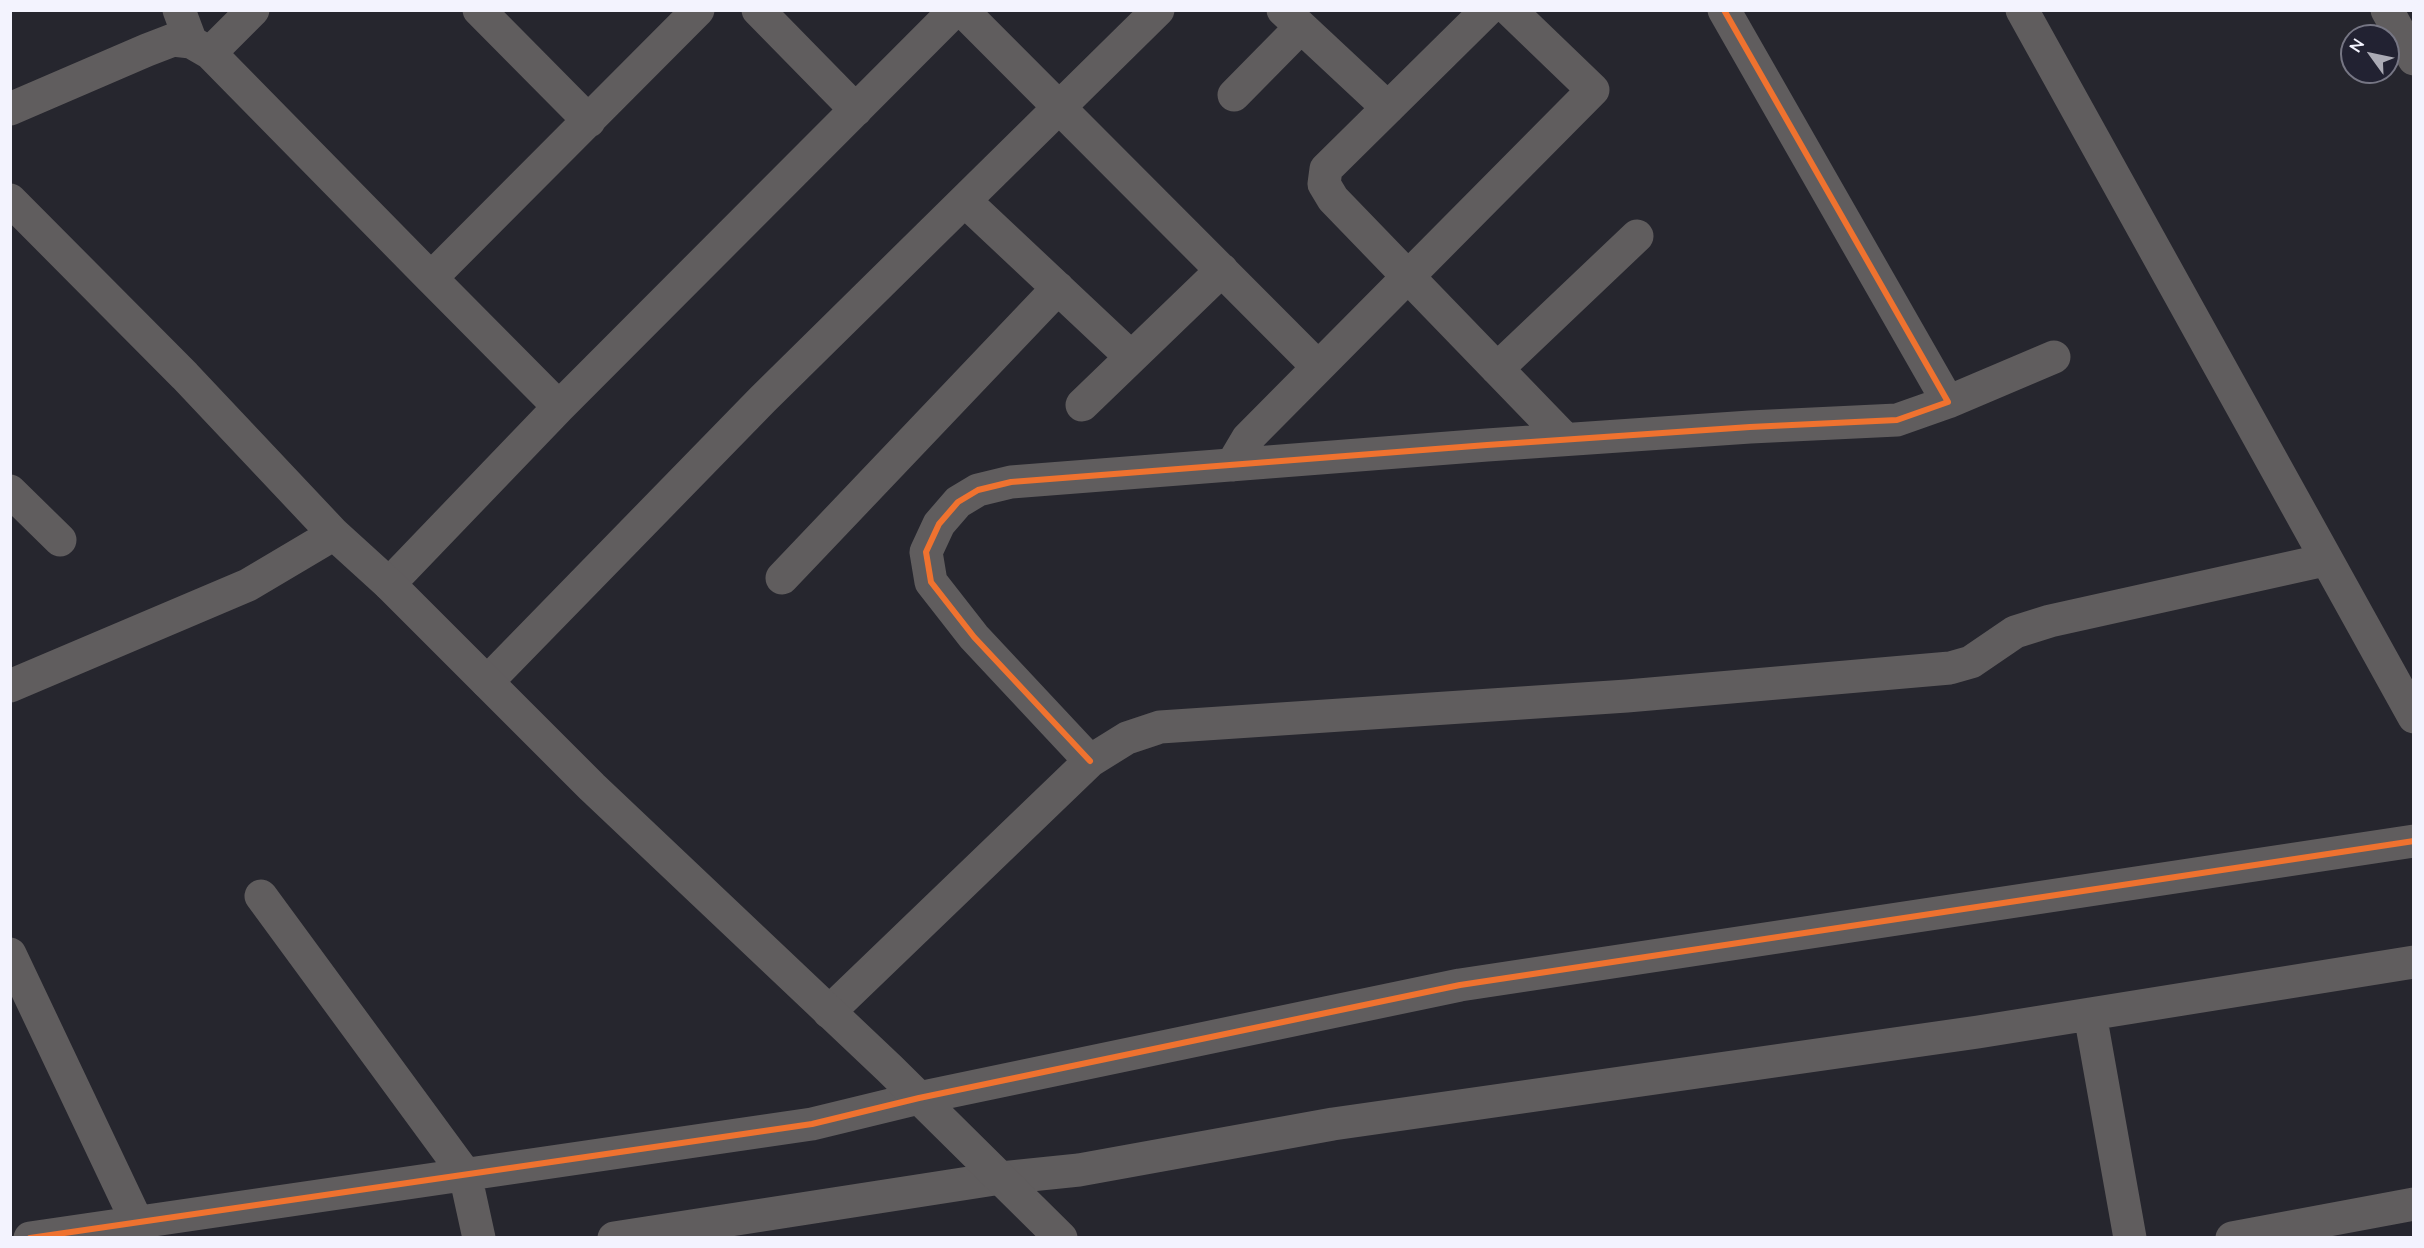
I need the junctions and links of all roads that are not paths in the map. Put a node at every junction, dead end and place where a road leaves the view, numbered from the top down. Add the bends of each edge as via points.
1 (179, 10) edge
2 (253, 10) edge
3 (479, 10) edge
4 (698, 10) edge
5 (758, 10) edge
6 (955, 10) edge
7 (962, 10) edge
8 (1158, 10) edge
9 (1487, 10) edge
10 (1510, 10) edge
11 (1724, 10) edge
12 (2022, 10) edge
13 (2387, 10) edge
14 (1292, 19) edge
15 (201, 47) junction
16 (2414, 59) edge
17 (1234, 95) dead end
18 (1061, 107) junction
19 (1388, 108) junction
20 (10, 109) edge
21 (856, 110) junction
22 (589, 121) junction
23 (10, 200) edge
24 (965, 201) junction
25 (1637, 236) dead end
26 (1222, 270) junction
27 (1408, 277) junction
28 (431, 278) junction
29 (1058, 288) junction
30 (1131, 357) junction
31 (2054, 357) dead end
32 (1318, 367) junction
33 (1497, 369) junction
34 (1948, 402) junction
35 (1082, 405) dead end
36 (559, 407) junction
37 (1565, 439) junction
38 (1232, 465) junction
39 (10, 491) edge
40 (334, 534) junction
41 (60, 540) dead end
42 (2325, 560) junction
43 (782, 578) dead end
44 (389, 584) junction
45 (487, 682) junction
46 (10, 686) edge
47 (2414, 717) edge
48 (1090, 761) junction
49 (2414, 841) edge
50 (261, 896) dead end
51 (10, 954) edge
52 (2414, 962) edge
53 (829, 1012) junction
54 (2090, 1014) junction
55 (919, 1098) junction
56 (465, 1174) junction
57 (1001, 1178) junction
58 (2414, 1204) edge
59 (139, 1230) edge
60 (688, 1232) edge
61 (30, 1238) edge
62 (479, 1238) edge
63 (614, 1238) edge
64 (1061, 1238) edge
65 (2130, 1238) edge
66 (2232, 1238) edge

1 - 15 street
2 - 15 street
3 - 22 street
4 - 22 street
5 - 21 street
6 - 21 street
7 - 18 street
8 - 18 street
9 - 19 street
10 - 27 street via 1593,90
11 - 34 street
12 - 42 street
13 - 16 street
14 - 17 street
14 - 19 street
15 - 20 street via 173,40
15 - 28 street
18 - 24 street
18 - 26 street
19 - 27 street via 1326,169 1324,184 1333,199
21 - 36 street
22 - 28 street
23 - 40 street via 185,376
24 - 29 street
24 - 45 street via 763,399
25 - 33 street
26 - 30 street
26 - 32 street
27 - 32 street
27 - 33 street
28 - 36 street
29 - 30 street
29 - 43 street
30 - 35 street
31 - 34 street
32 - 38 street via 1248,438
33 - 37 street
34 - 37 street via 1897,420
36 - 44 street
37 - 38 street
38 - 48 street via 1011,482 978,490 958,502 939,524 926,552 931,582 974,637
39 - 41 street
40 - 44 street
40 - 46 street via 248,585
42 - 47 street
42 - 48 street via 2050,621 2015,632 1971,662 1950,668 1616,697 1160,727 1127,738
44 - 45 street
45 - 53 street
48 - 53 street
49 - 55 street via 1460,985
50 - 56 street
51 - 59 street
52 - 54 street
53 - 55 street
54 - 57 street via 1333,1124 1078,1170
54 - 65 street
55 - 56 street via 812,1124
55 - 57 street
56 - 59 street
56 - 62 street
57 - 60 street
57 - 64 street
58 - 66 street
59 - 61 street
60 - 63 street

